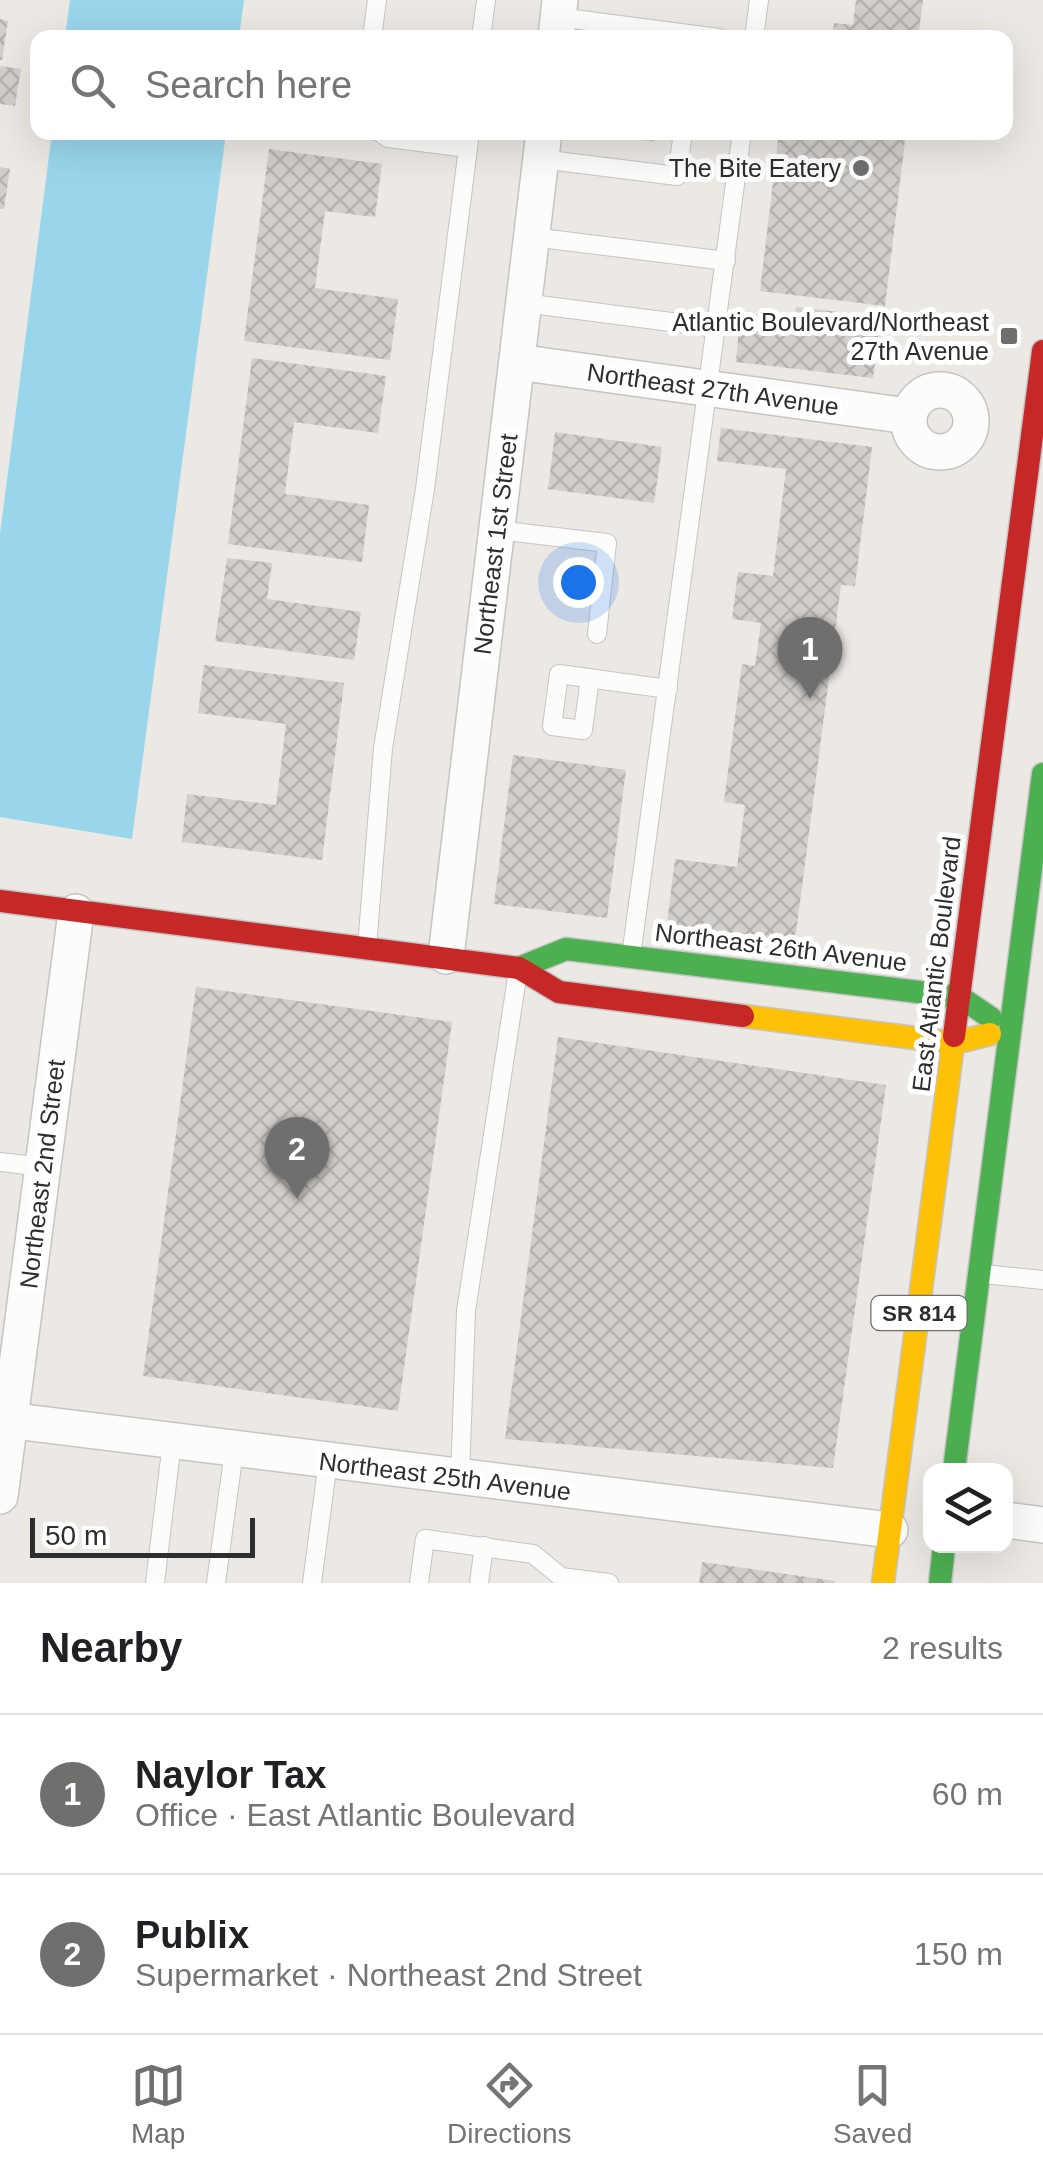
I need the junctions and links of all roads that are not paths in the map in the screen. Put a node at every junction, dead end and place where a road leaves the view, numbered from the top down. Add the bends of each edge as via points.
1 (378, 0) edge
2 (486, 0) edge
3 (759, 0) edge
4 (558, 18) edge
5 (373, 30) edge
6 (482, 30) edge
7 (655, 30) edge
8 (755, 30) edge
9 (468, 140) edge
10 (682, 140) edge
11 (741, 140) edge
12 (543, 146) edge
13 (532, 236) junction
14 (726, 261) junction
15 (524, 303) junction
16 (717, 328) junction
17 (1043, 351) edge
18 (517, 362) junction
19 (710, 388) junction
20 (1037, 442) edge
21 (496, 530) junction
22 (597, 634) dead end
23 (590, 678) dead end
24 (668, 689) junction
25 (1043, 774) edge
26 (0, 901) edge
27 (76, 912) junction
28 (367, 947) junction
29 (446, 956) junction
30 (631, 957) junction
31 (518, 968) junction
32 (960, 997) junction
33 (1009, 1030) junction
34 (954, 1043) junction
35 (0, 1162) edge
36 (43, 1167) junction
37 (978, 1273) junction
38 (1043, 1280) edge
39 (5, 1420) edge
40 (172, 1442) junction
41 (234, 1451) junction
42 (328, 1461) junction
43 (955, 1463) edge
44 (460, 1477) junction
45 (0, 1496) edge
46 (1013, 1521) edge
47 (1043, 1525) edge
48 (890, 1530) junction
49 (484, 1546) junction
50 (943, 1553) edge
51 (561, 1580) edge
52 (154, 1583) edge
53 (216, 1583) edge
54 (312, 1583) edge
55 (419, 1583) edge
56 (479, 1583) edge
57 (609, 1583) edge
58 (883, 1583) edge
59 (940, 1583) edge

1 - 5 lane
2 - 6 lane
3 - 8 lane
4 - 7 lane
9 - 28 lane via 425,489 383,748
10 - 12 lane via 677,176
11 - 14 lane
12 - 13 street, Northeast 1st Street
13 - 14 lane
13 - 15 street, Northeast 1st Street
14 - 16 lane
15 - 16 lane
15 - 18 street, Northeast 1st Street
16 - 19 lane
17 - 20 main road, East Atlantic Boulevard / SR 814
18 - 19 street, Northeast 27th Avenue
18 - 21 street, Northeast 1st Street
19 - 20 street, Northeast 27th Avenue via 908,416 921,396 944,390 964,401 971,423
19 - 24 lane
20 - 32 main road, East Atlantic Boulevard / SR 814
21 - 22 lane via 608,543
21 - 29 street, Northeast 1st Street
23 - 24 lane
24 - 30 lane
25 - 33 main road, SR 814
26 - 27 main road
27 - 28 main road
27 - 36 street, Northeast 2nd Street
28 - 29 main road
29 - 31 main road
30 - 31 main road, Northeast 26th Avenue via 566,949
30 - 32 main road, Northeast 26th Avenue
31 - 34 main road via 558,992
31 - 44 lane via 466,1311
32 - 33 main road, Northeast 26th Avenue
32 - 34 main road, East Atlantic Boulevard / SR 814
33 - 34 main road
33 - 37 main road, SR 814
34 - 48 main road, East Atlantic Boulevard / SR 814
35 - 36 lane
36 - 39 street, Northeast 2nd Street
37 - 38 lane
37 - 43 main road, SR 814
39 - 40 street, Northeast 25th Avenue
39 - 45 street, Northeast 2nd Street
40 - 41 street, Northeast 25th Avenue
40 - 52 lane
41 - 42 street, Northeast 25th Avenue
41 - 53 lane
42 - 44 street, Northeast 25th Avenue
42 - 54 lane
44 - 48 street, Northeast 25th Avenue
46 - 47 street
48 - 58 main road, East Atlantic Boulevard / SR 814
49 - 51 lane via 534,1554
49 - 55 lane via 425,1539
49 - 56 lane
50 - 59 main road
51 - 57 lane

